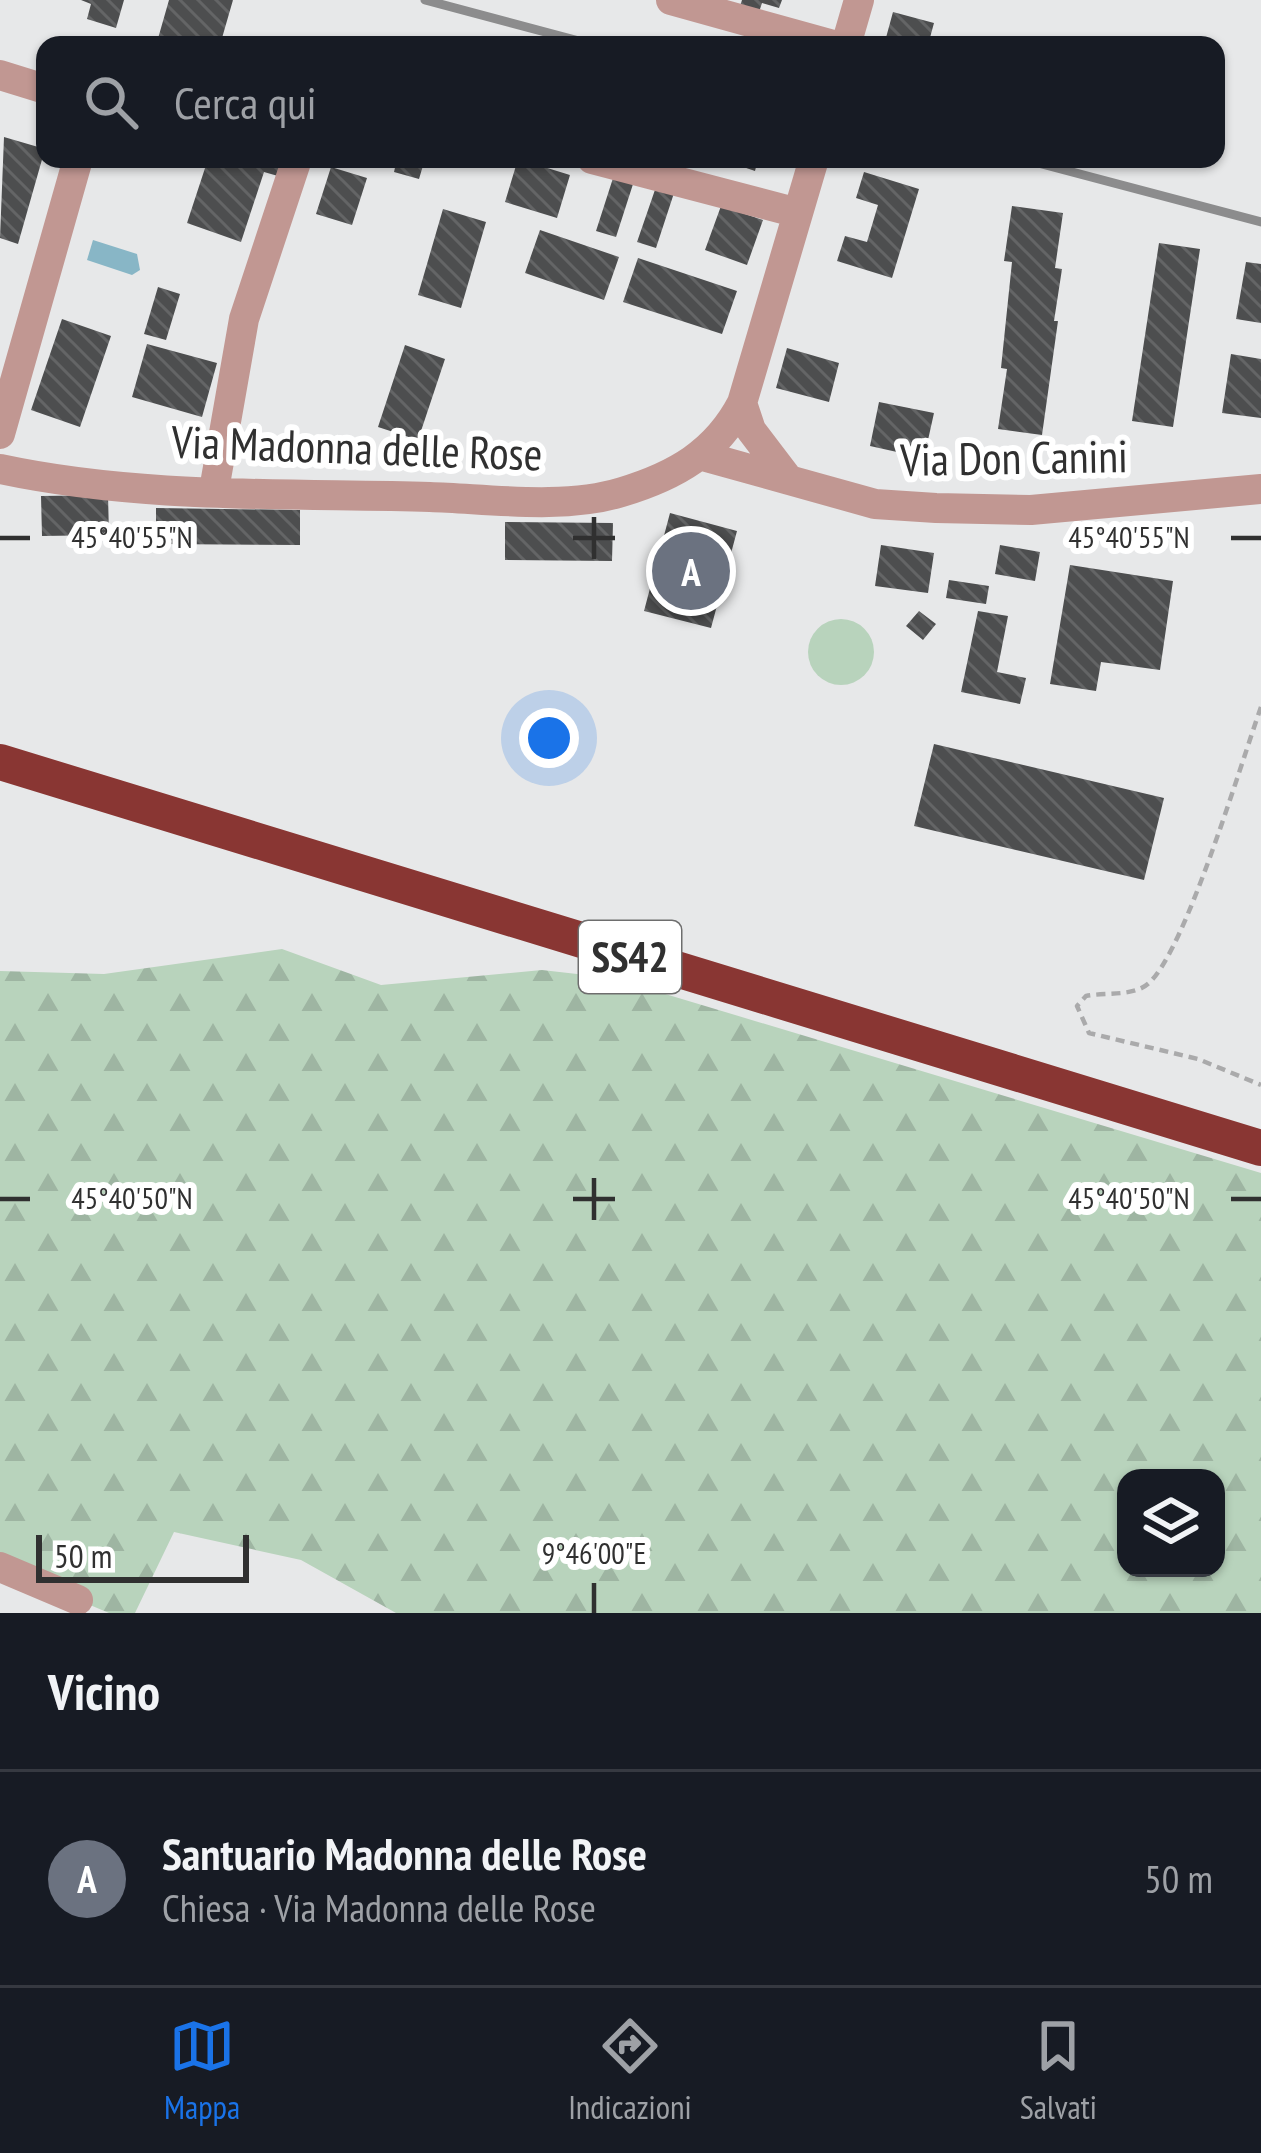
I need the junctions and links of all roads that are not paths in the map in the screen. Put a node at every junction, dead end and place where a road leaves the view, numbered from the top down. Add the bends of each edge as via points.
1 (671, 0) edge
2 (859, 0) edge
3 (801, 36) edge
4 (849, 36) edge
5 (0, 75) edge
6 (36, 85) edge
7 (75, 168) edge
8 (294, 168) edge
9 (626, 168) edge
10 (811, 168) edge
11 (798, 213) junction
12 (742, 404) junction
13 (0, 434) edge
14 (703, 456) junction
15 (0, 469) edge
16 (786, 476) junction
17 (1261, 489) edge
18 (214, 490) junction
19 (0, 762) edge
20 (1261, 1148) edge
21 (0, 1568) edge
22 (78, 1600) dead end

1 - 3 street
2 - 4 street
5 - 6 street
7 - 13 street
8 - 18 street via 244,319
9 - 11 street
10 - 11 street
11 - 12 street
12 - 14 street
12 - 16 street
14 - 16 street, Via Don Canini
14 - 18 street, Via Madonna delle Rose via 618,494 563,501
15 - 18 street, Via Madonna delle Rose
16 - 17 street, Via Don Canini via 875,504 936,508 1031,510
19 - 20 highway, SS42
21 - 22 street

